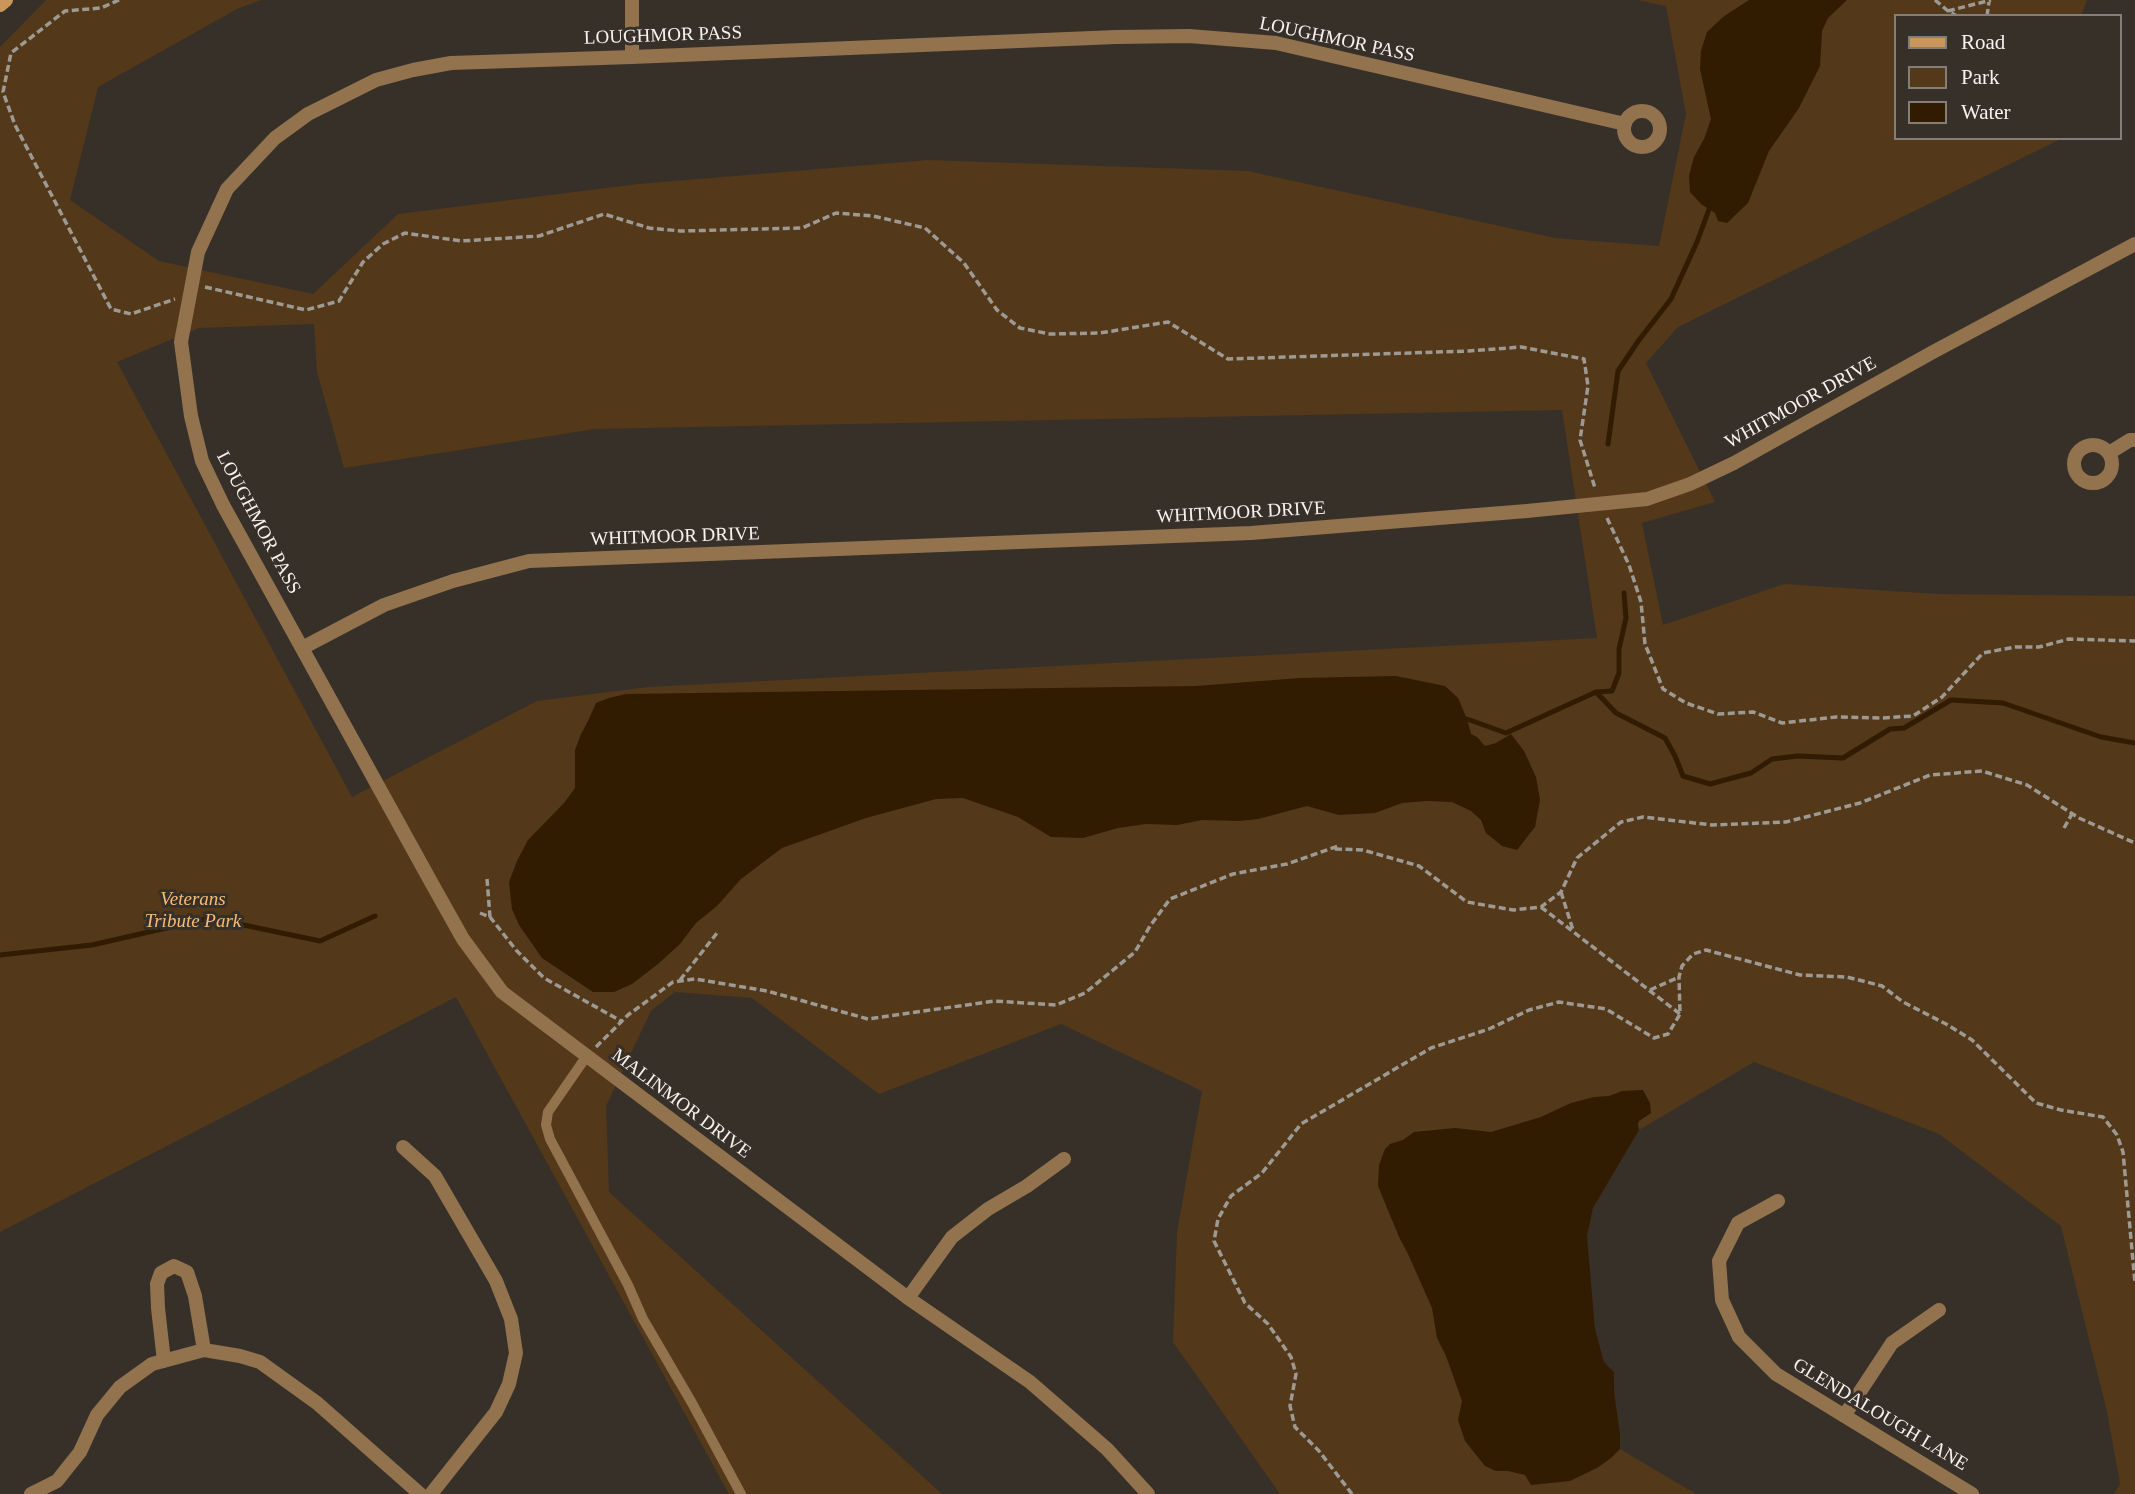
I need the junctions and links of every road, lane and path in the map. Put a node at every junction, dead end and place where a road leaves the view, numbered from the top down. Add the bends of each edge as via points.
1 (6, 0) edge
2 (119, 0) edge
3 (632, 0) edge
4 (1936, 0) edge
5 (1990, 1) edge
6 (0, 5) edge
7 (1948, 11) junction
8 (1953, 14) edge
9 (632, 57) junction
10 (1625, 124) dead end
11 (2135, 244) edge
12 (189, 293) junction
13 (2135, 440) edge
14 (2109, 453) dead end
15 (1601, 504) junction
16 (2135, 641) edge
17 (302, 648) junction
18 (2072, 814) junction
19 (2064, 828) dead end
20 (2135, 843) edge
21 (487, 879) dead end
22 (1561, 892) junction
23 (1541, 907) junction
24 (480, 913) dead end
25 (490, 917) junction
26 (1574, 932) junction
27 (717, 933) dead end
28 (1679, 977) junction
29 (679, 981) junction
30 (1650, 990) junction
31 (1681, 1014) junction
32 (621, 1021) junction
33 (586, 1057) junction
34 (403, 1147) dead end
35 (1064, 1159) dead end
36 (1778, 1201) dead end
37 (2135, 1283) edge
38 (908, 1298) junction
39 (1939, 1310) dead end
40 (204, 1350) junction
41 (164, 1361) junction
42 (1844, 1416) junction
43 (31, 1494) edge
44 (420, 1494) edge
45 (431, 1494) edge
46 (741, 1494) edge
47 (1148, 1494) edge
48 (1352, 1494) edge
49 (1972, 1494) edge

1 - 6 main road
2 - 12 path via 101,8 65,11 11,53 3,92 15,124 111,309 131,314
3 - 9 street
4 - 7 path
5 - 7 path
7 - 8 path
9 - 10 street, LOUGHMOR PASS via 1189,36 1276,43
9 - 12 street, LOUGHMOR PASS via 451,63 413,69 376,80 308,114 275,138 227,189 198,253
11 - 15 street, WHITMOOR DRIVE via 1723,468 1647,499
12 - 15 path via 203,287 306,310 339,301 363,262 405,233 461,241 540,236 604,214 649,229 681,232 802,228 836,213 873,216 925,228 964,262 997,310 1020,328 1051,334 1100,333 1168,322 1228,359 1521,347 1584,359 1588,386 1580,440
12 - 17 street, LOUGHMOR PASS via 181,342 184,380 202,461
13 - 14 street
15 - 16 path via 1629,565 1641,602 1644,644 1663,689 1718,714 1754,712 1782,723 1913,716 1942,696 1983,653 2069,639
15 - 17 street, WHITMOOR DRIVE via 1238,533 529,561 384,605
17 - 33 street, MALINMOR DRIVE via 463,939 502,992
18 - 19 path
18 - 20 path
18 - 22 path via 2027,785 1982,771 1930,775 1860,803 1786,822 1712,825 1643,817 1621,822 1577,858
21 - 25 path
22 - 23 path
22 - 26 path
23 - 26 path
23 - 29 path via 1513,910 1467,902 1419,866 1363,850 1336,849 1338,846 1287,864 1233,874 1170,899 1135,951 1085,993 1056,1005 994,1002 868,1019 766,991 695,979
24 - 25 path
25 - 32 path via 544,978
26 - 30 path
27 - 29 path
28 - 30 path
28 - 31 path
28 - 37 path via 1693,954 1706,950 1800,975 1847,977 1882,986 1972,1041 2036,1103 2103,1117 2123,1152
29 - 32 path
30 - 31 path
31 - 48 path via 1668,1034 1654,1038 1606,1009 1559,1002 1432,1048 1301,1124 1262,1173 1231,1196 1218,1219 1214,1241 1245,1303 1268,1324 1291,1357 1296,1374 1290,1406 1295,1427
32 - 33 path
33 - 38 street, MALINMOR DRIVE
33 - 46 lane via 548,1112 550,1139
34 - 45 street via 435,1176 496,1281 511,1319 516,1353 496,1412
35 - 38 street via 952,1237
36 - 42 street, GLENDALOUGH LANE via 1738,1223 1719,1261 1722,1300 1739,1337 1776,1374
38 - 47 street, MALINMOR DRIVE via 1030,1382 1107,1449
39 - 42 street via 1892,1343
40 - 41 street
40 - 41 street via 187,1272 174,1266 161,1273 157,1284
40 - 44 street via 260,1362 317,1404
41 - 43 street via 152,1364 120,1387 97,1415 80,1452 57,1481
42 - 49 street, GLENDALOUGH LANE

